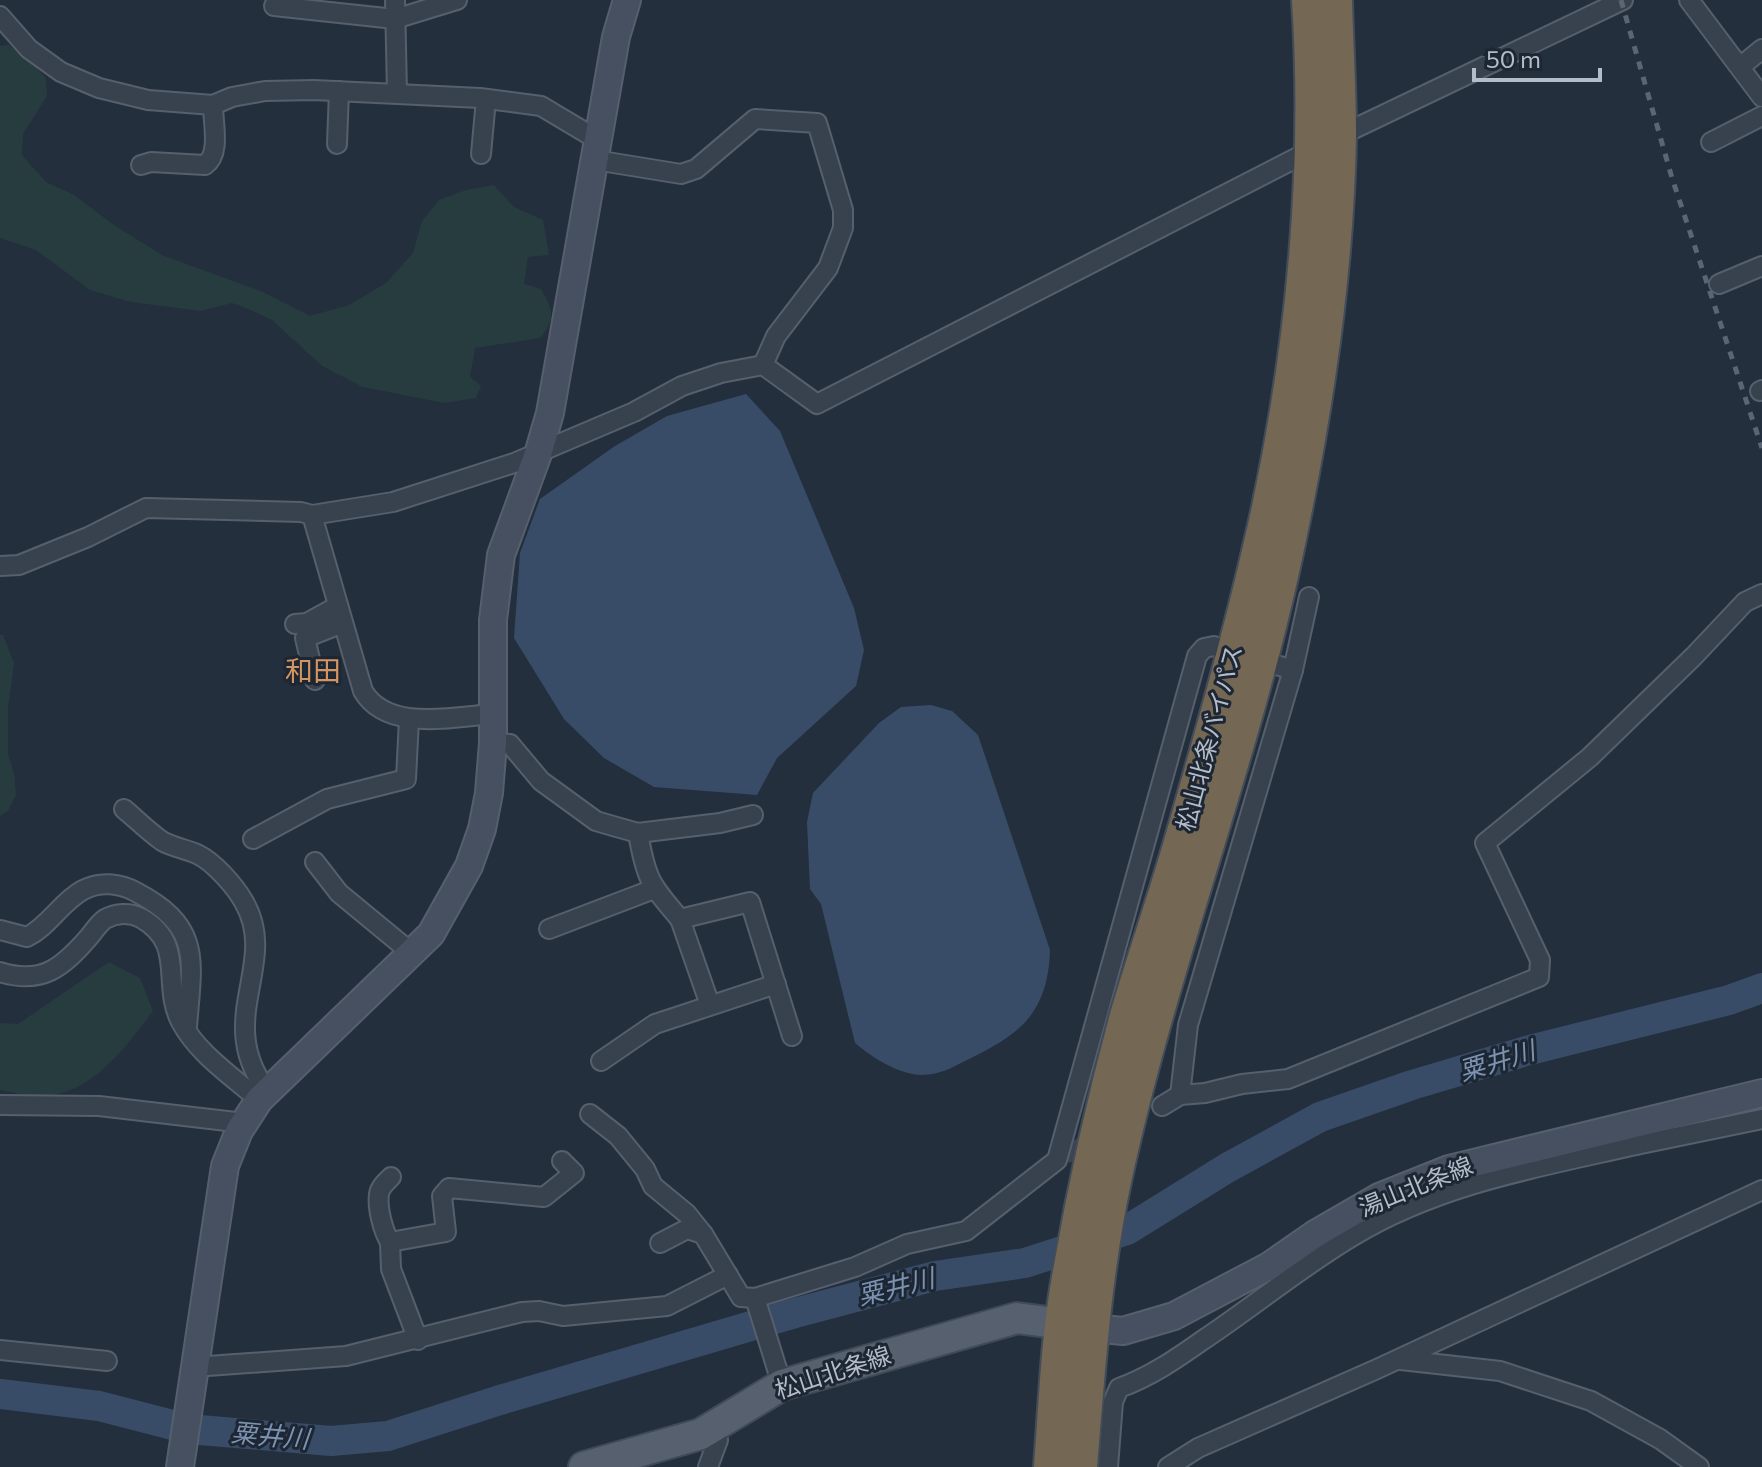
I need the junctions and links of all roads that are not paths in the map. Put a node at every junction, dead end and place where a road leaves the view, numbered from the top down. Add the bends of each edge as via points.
1 (457, 0) edge
2 (627, 0) edge
3 (1309, 0) edge
4 (1335, 0) edge
5 (1623, 0) edge
6 (1689, 0) edge
7 (274, 6) dead end
8 (395, 9) edge
9 (0, 16) edge
10 (1762, 49) edge
11 (1740, 67) junction
12 (339, 91) junction
13 (397, 93) junction
14 (1762, 97) edge
15 (486, 99) junction
16 (213, 105) junction
17 (1762, 116) edge
18 (1711, 142) dead end
19 (337, 144) dead end
20 (1325, 144) junction
21 (596, 150) junction
22 (481, 154) dead end
23 (141, 165) dead end
24 (1762, 266) edge
25 (1719, 284) dead end
26 (763, 365) junction
27 (539, 451) junction
28 (312, 515) junction
29 (0, 566) edge
30 (1762, 594) edge
31 (1309, 597) dead end
32 (341, 614) junction
33 (295, 624) dead end
34 (1247, 654) junction
35 (1293, 670) junction
36 (315, 680) dead end
37 (493, 714) junction
38 (409, 719) junction
39 (493, 743) junction
40 (124, 809) dead end
41 (753, 815) dead end
42 (638, 833) junction
43 (253, 839) dead end
44 (315, 862) dead end
45 (654, 889) junction
46 (680, 919) junction
47 (549, 929) dead end
48 (0, 930) edge
49 (413, 954) junction
50 (0, 972) edge
51 (776, 984) junction
52 (710, 1005) junction
53 (784, 1030) dead end
54 (187, 1031) junction
55 (607, 1051) dead end
56 (1762, 1093) edge
57 (263, 1095) junction
58 (1180, 1095) junction
59 (0, 1105) edge
60 (1162, 1106) dead end
61 (590, 1114) dead end
62 (1762, 1119) edge
63 (244, 1123) junction
64 (1634, 1135) junction
65 (562, 1161) dead end
66 (1082, 1166) junction
67 (391, 1177) dead end
68 (1762, 1190) edge
69 (703, 1234) junction
70 (390, 1242) junction
71 (660, 1243) dead end
72 (728, 1275) junction
73 (755, 1301) junction
74 (1078, 1326) junction
75 (418, 1340) junction
76 (0, 1350) edge
77 (1398, 1359) junction
78 (107, 1361) dead end
79 (194, 1367) junction
80 (1103, 1384) junction
81 (782, 1385) junction
82 (714, 1426) junction
83 (180, 1467) edge
84 (584, 1467) edge
85 (708, 1467) edge
86 (1051, 1467) edge
87 (1080, 1467) edge
88 (1108, 1467) edge
89 (1168, 1467) edge
90 (1699, 1467) edge

1 - 8 street
2 - 21 street
3 - 20 highway, 松山北条バイパス
4 - 20 highway, 松山北条バイパス
5 - 20 street
6 - 11 street
7 - 8 street
8 - 13 street
9 - 16 street via 29,49 61,72 99,88 148,100
10 - 11 street
11 - 14 street
12 - 13 street
12 - 16 street via 265,91
12 - 19 street
13 - 15 street
15 - 21 street via 541,106
15 - 22 street
16 - 23 street via 214,157 209,163
17 - 18 street
20 - 26 street via 817,404
20 - 34 highway, 松山北条バイパス via 1328,296 1308,436 1289,540
21 - 26 street via 681,174 696,169 755,119 817,123 843,210 843,228 828,268 776,336
21 - 27 street via 560,366
24 - 25 street
26 - 27 street via 682,386
27 - 28 street via 393,502
27 - 37 street via 501,555 493,620
28 - 29 street via 146,508 19,565
28 - 32 street
30 - 58 street via 1745,602 1590,757 1485,843 1540,960 1539,977 1288,1079
31 - 35 street
32 - 33 street
32 - 36 street via 305,638
32 - 38 street via 370,704
34 - 35 street
34 - 66 highway, 松山北条バイパス via 1153,1021
34 - 66 street via 1214,646 1197,656
35 - 58 street via 1188,1025
37 - 38 street
37 - 39 street
38 - 43 street via 406,779 327,799
39 - 42 street via 510,744 541,781 596,821
39 - 49 street via 482,829 469,866 431,934
40 - 57 street via 163,842 207,860 243,900 253,920 256,958 244,1045
41 - 42 street
42 - 45 street
44 - 49 street via 339,893
45 - 46 street
45 - 47 street
46 - 51 street via 750,902
46 - 52 street
48 - 54 street via 27,937 84,890 108,884 127,887 161,905 186,937 191,964
49 - 57 street
50 - 54 street via 40,976 61,966 103,920 120,913 136,916 166,941 179,1018
51 - 52 street
51 - 53 street
52 - 55 street via 655,1024
54 - 57 street via 203,1050
56 - 64 street, 湯山北条線
57 - 63 street
58 - 60 street
59 - 63 street via 99,1106
61 - 69 street via 618,1136 653,1186
62 - 64 street
63 - 79 street via 225,1166
64 - 74 street, 湯山北条線 via 1449,1169 1379,1197 1269,1266 1174,1316 1123,1331
64 - 80 street via 1405,1207 1353,1236 1167,1365
65 - 70 street via 574,1173 544,1197 449,1188 442,1196 446,1232
66 - 73 street via 966,1231 907,1244
66 - 74 highway, 松山北条バイパス
67 - 70 street via 378,1195
68 - 77 street
69 - 71 street via 687,1229
69 - 72 street
70 - 75 street via 391,1269
72 - 73 street via 741,1297
72 - 75 street via 667,1306 563,1316 522,1312
73 - 81 street
74 - 80 highway, 松山北条バイパス
74 - 81 main road, 松山北条線 via 1017,1318
74 - 86 highway, 松山北条バイパス
75 - 79 street via 346,1356
76 - 78 street
77 - 89 street via 1198,1448
77 - 90 street via 1500,1371 1591,1401
79 - 83 street
80 - 87 highway, 松山北条バイパス
80 - 88 street via 1113,1402
81 - 82 main road, 松山北条線
82 - 84 main road, 松山北条線
82 - 85 street via 718,1440

